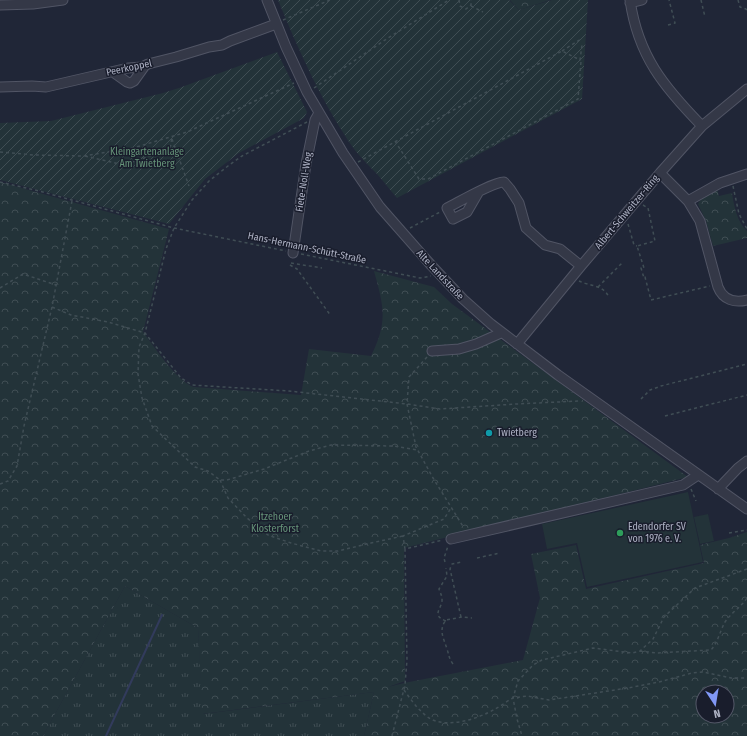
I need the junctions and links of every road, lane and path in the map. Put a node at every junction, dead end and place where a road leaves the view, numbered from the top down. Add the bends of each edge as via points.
1 (63, 0) edge
2 (267, 0) edge
3 (330, 0) edge
4 (449, 0) edge
5 (459, 0) edge
6 (472, 0) edge
7 (642, 0) edge
8 (669, 0) edge
9 (701, 0) edge
10 (738, 0) edge
11 (630, 2) edge
12 (0, 5) edge
13 (471, 6) junction
14 (747, 11) edge
15 (483, 12) dead end
16 (705, 17) dead end
17 (276, 23) junction
18 (668, 25) dead end
19 (582, 40) dead end
20 (582, 45) dead end
21 (562, 51) junction
22 (580, 60) junction
23 (144, 67) junction
24 (113, 72) junction
25 (301, 79) junction
26 (0, 87) edge
27 (747, 89) edge
28 (307, 92) junction
29 (318, 115) junction
30 (702, 126) junction
31 (172, 137) junction
32 (395, 141) junction
33 (0, 152) edge
34 (83, 156) junction
35 (351, 165) junction
36 (660, 173) junction
37 (747, 174) edge
38 (731, 179) junction
39 (0, 182) edge
40 (189, 186) dead end
41 (637, 199) junction
42 (72, 201) junction
43 (688, 201) junction
44 (447, 208) joint
45 (625, 214) junction
46 (174, 228) junction
47 (747, 229) edge
48 (402, 233) junction
49 (637, 246) junction
50 (293, 253) junction
51 (622, 263) dead end
52 (581, 266) junction
53 (322, 268) dead end
54 (438, 273) junction
55 (572, 277) junction
56 (717, 284) junction
57 (56, 285) junction
58 (598, 287) junction
59 (0, 288) edge
60 (609, 298) dead end
61 (747, 300) edge
62 (52, 307) junction
63 (331, 316) dead end
64 (145, 333) junction
65 (501, 333) junction
66 (517, 344) junction
67 (432, 352) joint
68 (747, 364) edge
69 (747, 395) edge
70 (641, 399) dead end
71 (578, 401) dead end
72 (407, 404) junction
73 (665, 416) dead end
74 (417, 450) junction
75 (747, 461) edge
76 (698, 475) junction
77 (220, 480) junction
78 (690, 482) junction
79 (0, 484) edge
80 (718, 489) junction
81 (696, 502) dead end
82 (451, 508) junction
83 (747, 509) edge
84 (747, 530) edge
85 (729, 533) dead end
86 (468, 535) junction
87 (403, 536) junction
88 (451, 539) junction
89 (405, 549) junction
90 (500, 553) dead end
91 (476, 558) dead end
92 (445, 562) dead end
93 (462, 562) dead end
94 (452, 564) junction
95 (449, 565) dead end
96 (446, 568) dead end
97 (747, 569) edge
98 (747, 598) edge
99 (461, 617) junction
100 (472, 618) dead end
101 (446, 621) junction
102 (640, 651) junction
103 (453, 664) dead end
104 (747, 678) edge
105 (404, 690) junction
106 (514, 698) junction
107 (392, 736) edge
108 (522, 736) edge

1 - 12 street
2 - 17 street, Alte Landstraße
3 - 17 path
4 - 28 path
5 - 13 path via 462,8 468,9
6 - 13 path
7 - 11 street
8 - 18 path via 675,23
9 - 16 path
10 - 14 path via 740,6
11 - 30 street via 633,19 652,67 676,99
13 - 15 path
17 - 23 street, Peerkoppel via 222,45
17 - 25 street, Alte Landstraße
19 - 21 path
20 - 22 path
21 - 22 path
21 - 32 path
22 - 32 path via 578,99 428,179 420,179
23 - 24 street, Peerkoppel
23 - 24 street via 130,83
24 - 26 street, Peerkoppel via 46,87
25 - 28 street, Alte Landstraße
25 - 31 path
27 - 30 street, Albert-Schweitzer-Ring
28 - 29 street, Alte Landstraße
29 - 35 street, Alte Landstraße
29 - 46 path via 228,166 209,181 192,200
29 - 50 street, Fiete-Noll-Weg via 306,164
30 - 36 street, Albert-Schweitzer-Ring
31 - 34 path via 133,148
31 - 34 path via 170,149 124,164
31 - 40 path
32 - 35 path
33 - 34 path
35 - 48 street, Alte Landstraße via 375,201
36 - 41 street, Albert-Schweitzer-Ring
36 - 43 street
37 - 38 street
38 - 43 street via 714,185
38 - 47 path via 739,214
39 - 42 path, Hans-Hermann-Schütt-Straße
41 - 45 street, Albert-Schweitzer-Ring
41 - 49 path via 648,208 655,241
42 - 46 path, Hans-Hermann-Schütt-Straße
42 - 57 path
43 - 56 street via 702,226
44 - 48 path
44 - 52 street via 453,219 467,212 478,193 504,182 519,203 526,228 546,245 562,250
45 - 49 path via 634,245
45 - 52 street, Albert-Schweitzer-Ring
46 - 50 path, Hans-Hermann-Schütt-Straße
46 - 64 path via 166,249
48 - 54 street, Alte Landstraße
49 - 56 path via 644,268 641,268 652,300
50 - 54 path, Hans-Hermann-Schütt-Straße via 420,278
51 - 58 path
52 - 55 street, Albert-Schweitzer-Ring
53 - 63 path via 291,264
54 - 65 street, Alte Landstraße
55 - 58 path
55 - 66 street, Albert-Schweitzer-Ring
56 - 61 street via 721,293 728,298 738,302
57 - 59 path via 23,274
57 - 62 path
58 - 60 path via 605,291
62 - 64 path via 71,315
62 - 79 path via 24,426 18,466 8,481
64 - 72 path via 181,378 192,385 289,391
64 - 77 path via 138,347 138,374 142,398 152,426 195,467 208,470
65 - 66 street, Alte Landstraße
65 - 67 street via 459,349
66 - 76 street, Alte Landstraße
67 - 72 path via 409,377
68 - 70 path via 658,387
69 - 73 path
71 - 72 path via 440,410
72 - 74 path
74 - 77 path via 393,446 331,445 308,451 264,469
74 - 82 path
75 - 80 street
76 - 78 street
76 - 80 street, Alte Landstraße
77 - 87 path via 228,498 247,518 268,535 290,543 321,551 338,551
78 - 81 path
78 - 86 street
80 - 83 street, Alte Landstraße
82 - 86 path
82 - 87 path via 444,520
84 - 85 path
86 - 88 street
87 - 89 path
88 - 89 path
88 - 92 path
89 - 105 path via 407,660
90 - 91 path
93 - 94 path
94 - 95 path
94 - 99 path via 450,569
96 - 101 path via 447,576 439,589 442,601 437,611 441,619
97 - 102 path via 695,588 664,617 653,639
98 - 102 path via 727,620 716,645 711,650 656,653
99 - 100 path
99 - 101 path
101 - 103 path via 442,635
102 - 106 path via 632,653 593,648 542,660 533,665 518,681
104 - 106 path via 731,678 704,672 692,673 628,688 549,700 527,696
105 - 106 path via 418,708 438,722 463,722 494,710
105 - 107 path
106 - 108 path

